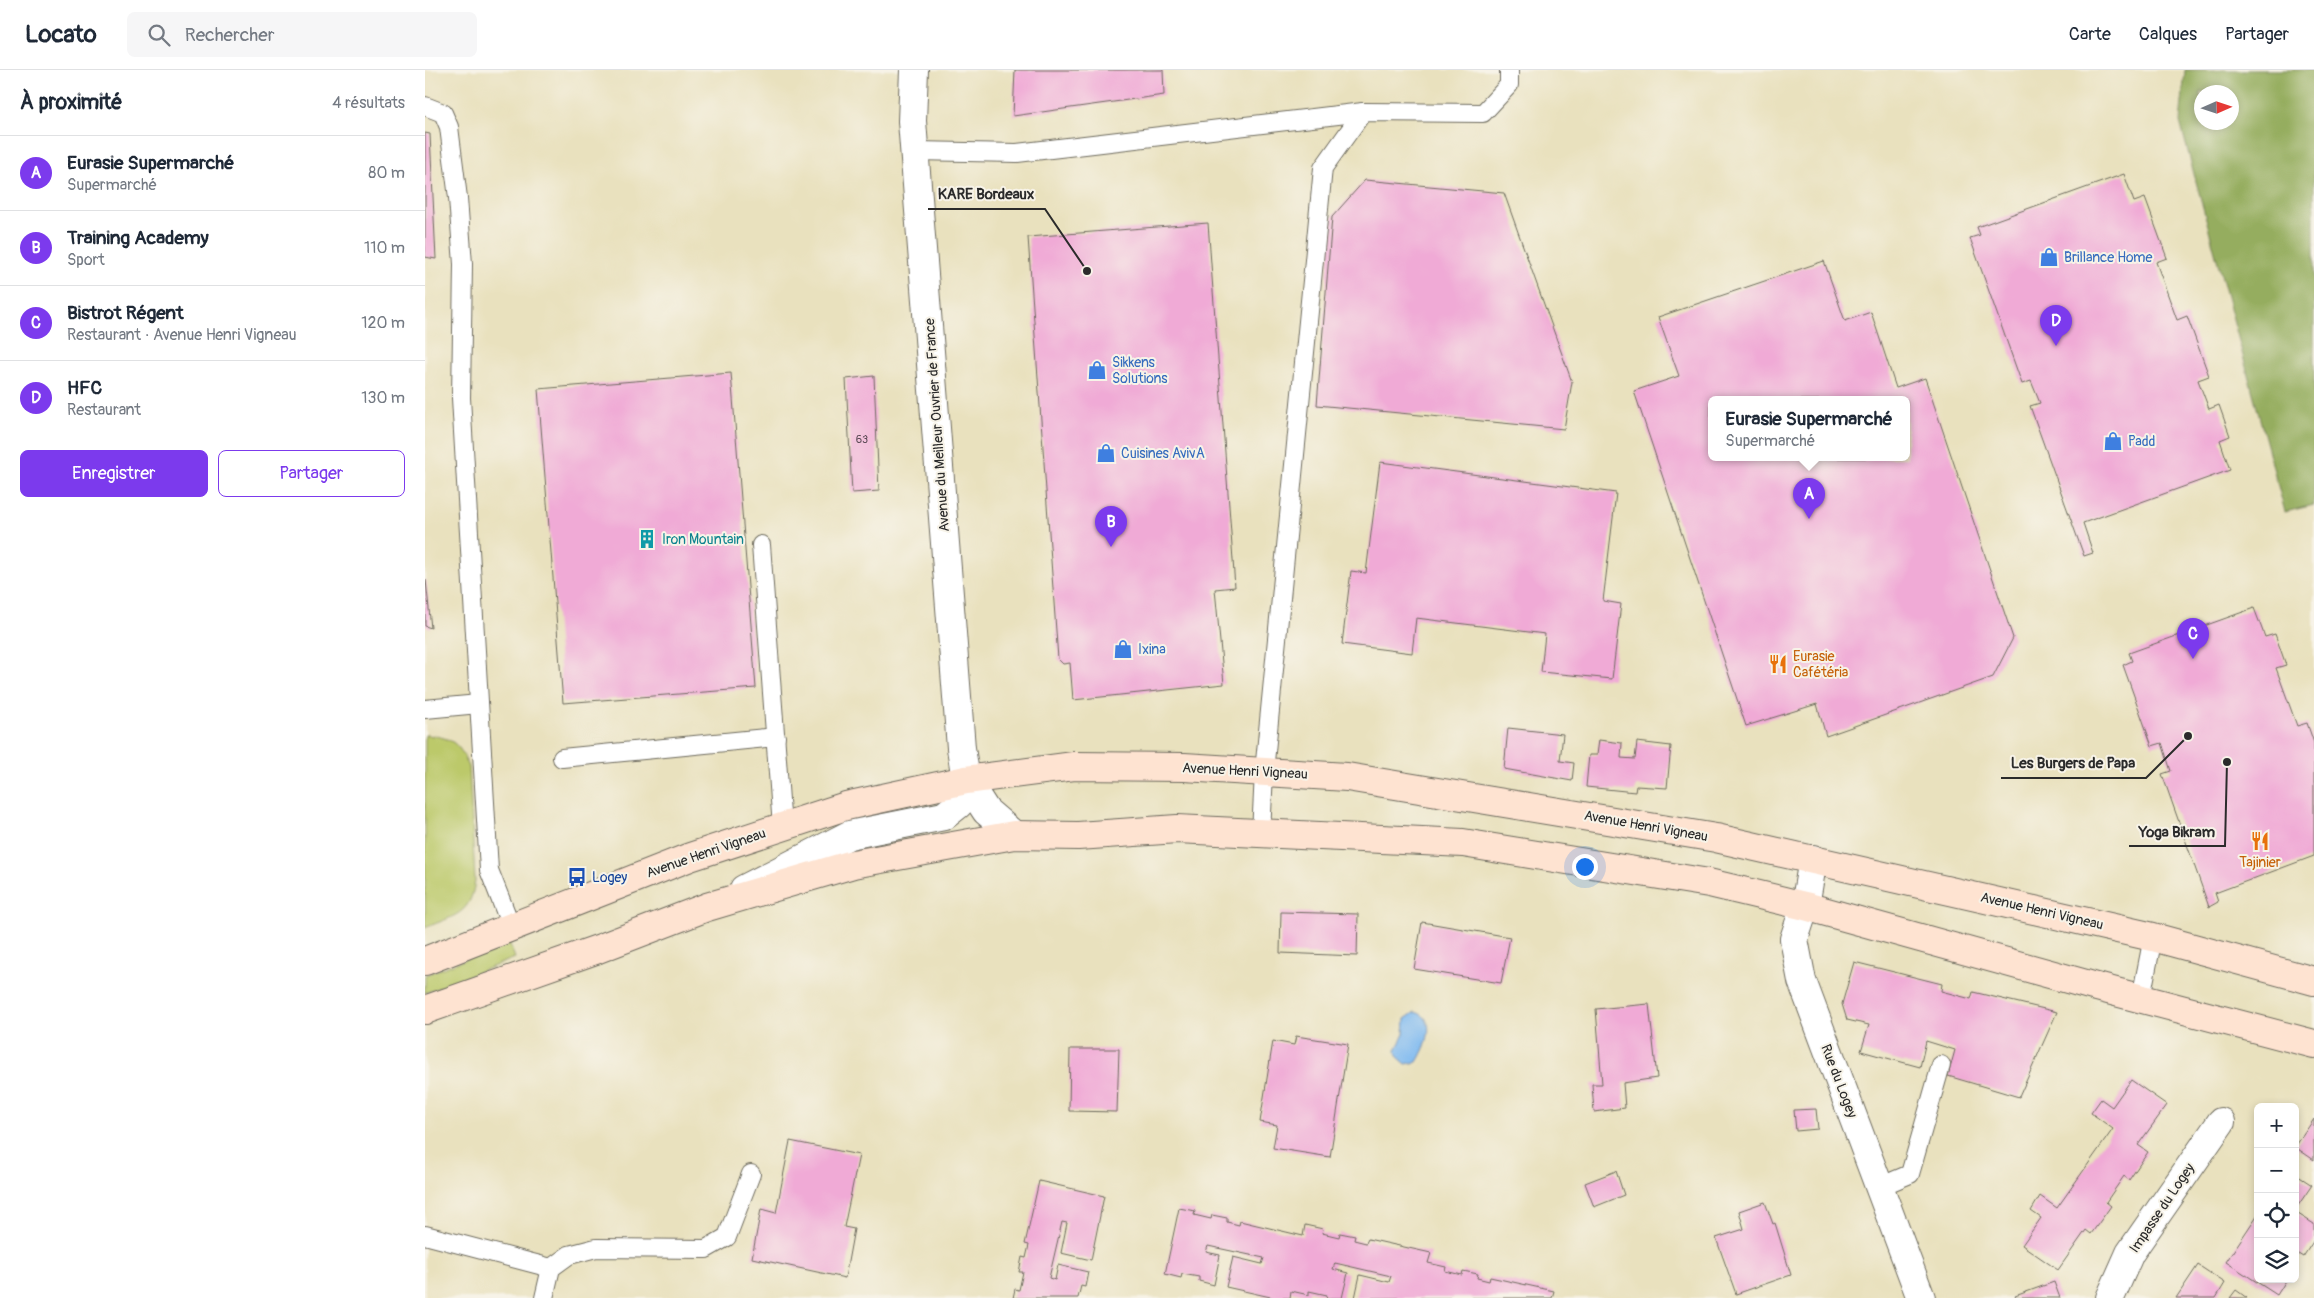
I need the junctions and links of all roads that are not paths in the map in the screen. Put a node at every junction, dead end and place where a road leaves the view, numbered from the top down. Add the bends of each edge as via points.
1 (914, 70) edge
2 (1509, 70) edge
3 (425, 106) edge
4 (1363, 112) junction
5 (915, 152) junction
6 (761, 545) dead end
7 (479, 704) junction
8 (425, 709) edge
9 (776, 737) junction
10 (562, 758) dead end
11 (1264, 772) junction
12 (966, 780) junction
13 (783, 826) junction
14 (1261, 834) junction
15 (1015, 835) junction
16 (1813, 859) junction
17 (1805, 906) junction
18 (707, 908) junction
19 (511, 926) junction
20 (2153, 937) junction
21 (425, 961) edge
22 (2314, 981) edge
23 (2141, 998) junction
24 (425, 1010) edge
25 (2314, 1044) edge
26 (1941, 1065) dead end
27 (2221, 1122) dead end
28 (751, 1174) dead end
29 (1879, 1187) junction
30 (425, 1235) edge
31 (551, 1268) junction
32 (544, 1298) edge
33 (1921, 1298) edge
34 (2111, 1298) edge

1 - 5 street, Avenue du Meilleur Ouvrier de France via 912,121
2 - 4 lane via 1509,85 1483,113
3 - 7 lane via 443,113 449,127 458,198 463,264 461,398
4 - 5 lane via 1017,153
4 - 11 lane via 1323,168
5 - 12 street, Avenue du Meilleur Ouvrier de France
6 - 9 lane
7 - 8 lane
7 - 19 lane via 489,870
9 - 10 lane
9 - 13 lane
11 - 12 street, Avenue Henri Vigneau via 1074,766
11 - 14 lane
11 - 16 street, Avenue Henri Vigneau via 1347,777 1471,796 1716,838
12 - 13 street, Avenue Henri Vigneau via 846,806
12 - 15 street via 987,811
12 - 18 street via 959,804 944,816 849,836
13 - 19 street, Avenue Henri Vigneau via 690,857
14 - 15 street via 1177,830 1078,836
14 - 17 street via 1463,844 1709,883
15 - 18 street via 853,864
16 - 17 street, Rue du Logey
16 - 20 street, Avenue Henri Vigneau
17 - 23 street
17 - 29 street, Rue du Logey via 1794,940 1802,981
18 - 24 street
19 - 21 street, Avenue Henri Vigneau
20 - 22 street, Avenue Henri Vigneau
20 - 23 lane
23 - 25 street
26 - 29 lane via 1910,1174
27 - 34 street, Impasse du Logey via 2130,1253
28 - 31 lane via 727,1237 706,1250 596,1248 569,1255
29 - 33 street, Rue du Logey
30 - 31 lane
31 - 32 lane

